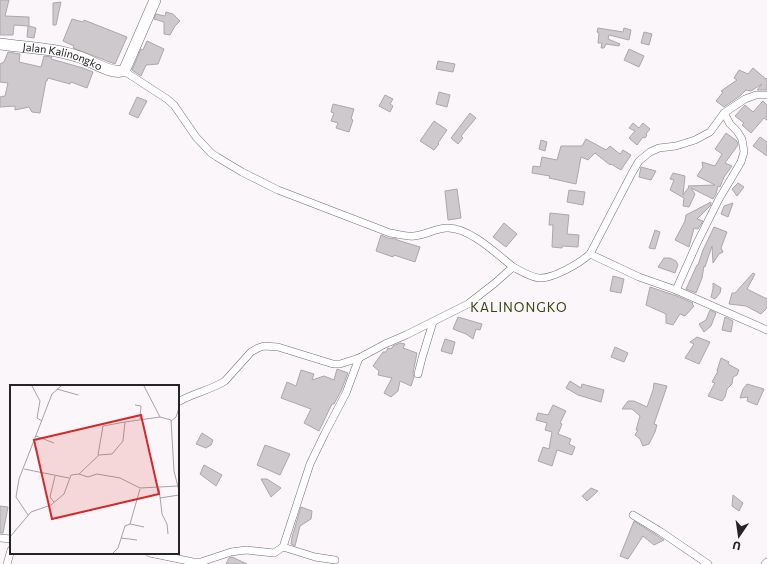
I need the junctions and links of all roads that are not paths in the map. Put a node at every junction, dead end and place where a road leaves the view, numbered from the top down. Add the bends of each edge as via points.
1 (155, 0) edge
2 (0, 44) edge
3 (124, 71) junction
4 (767, 95) edge
5 (724, 113) junction
6 (590, 254) junction
7 (513, 267) junction
8 (676, 290) junction
9 (433, 322) junction
10 (767, 330) edge
11 (359, 358) junction
12 (418, 374) dead end
13 (179, 402) edge
14 (633, 515) dead end
15 (0, 538) edge
16 (10, 539) edge
17 (283, 547) junction
18 (10, 554) edge
19 (155, 554) edge
20 (334, 560) dead end
21 (7, 564) edge
22 (708, 564) edge

1 - 3 street
2 - 3 street, Jalan Kalinongko via 68,54 115,71
3 - 7 street via 174,104 204,146 216,157 242,172 278,190 390,232 414,236 457,228 475,237
4 - 5 street via 745,99
5 - 6 street via 704,136 676,146 654,149 639,161
5 - 8 street via 742,139 744,152
6 - 7 street via 572,267 543,278
6 - 8 street via 639,277
7 - 9 street via 468,304
8 - 10 street
9 - 11 street
9 - 12 street
11 - 13 street via 333,364 278,347 261,347 251,352 221,384
11 - 17 street via 346,394 310,464
14 - 22 street
15 - 16 street
17 - 19 street via 274,554 246,550 201,562
17 - 20 street
18 - 21 street

